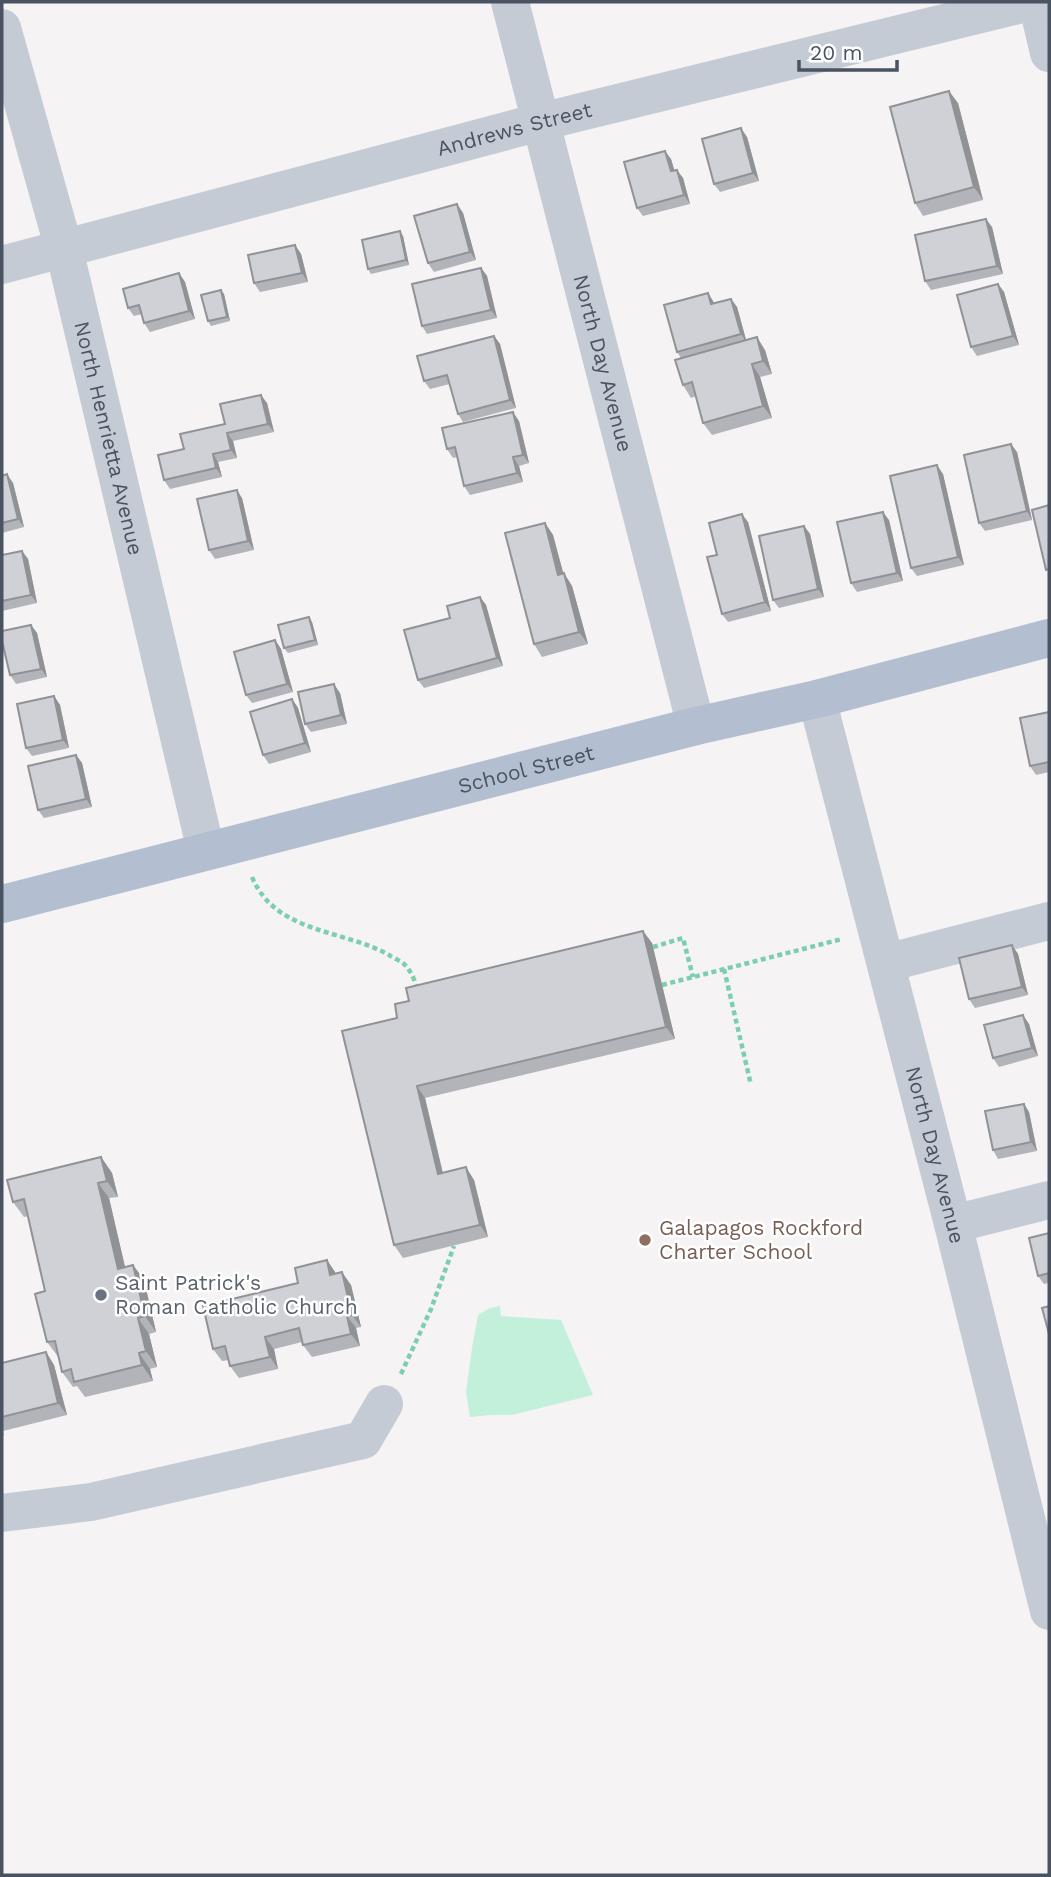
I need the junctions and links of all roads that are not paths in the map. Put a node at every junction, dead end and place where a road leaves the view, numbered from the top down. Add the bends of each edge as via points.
1 (510, 2) edge
2 (1030, 2) edge
3 (1037, 2) edge
4 (2, 27) edge
5 (1049, 53) edge
6 (540, 122) junction
7 (64, 249) junction
8 (2, 265) edge
9 (1049, 638) edge
10 (817, 699) junction
11 (696, 726) junction
12 (206, 851) junction
13 (2, 904) edge
14 (1049, 921) edge
15 (882, 946) junction
16 (1049, 1200) edge
17 (953, 1224) junction
18 (384, 1404) road end
19 (2, 1513) edge
20 (1049, 1611) edge

1 - 6 street, North Day Avenue
2 - 6 street, Andrews Street
3 - 5 street
4 - 7 street, North Henrietta Avenue
6 - 7 street, Andrews Street
6 - 11 street, North Day Avenue
7 - 8 street, Andrews Street
7 - 12 street, North Henrietta Avenue
9 - 10 main road, School Street
10 - 11 main road, School Street
10 - 15 street, North Day Avenue
11 - 12 main road, School Street
12 - 13 main road, School Street
14 - 15 street
15 - 17 street, North Day Avenue
16 - 17 street
17 - 20 street, North Day Avenue
18 - 19 street via 363,1440 91,1503

